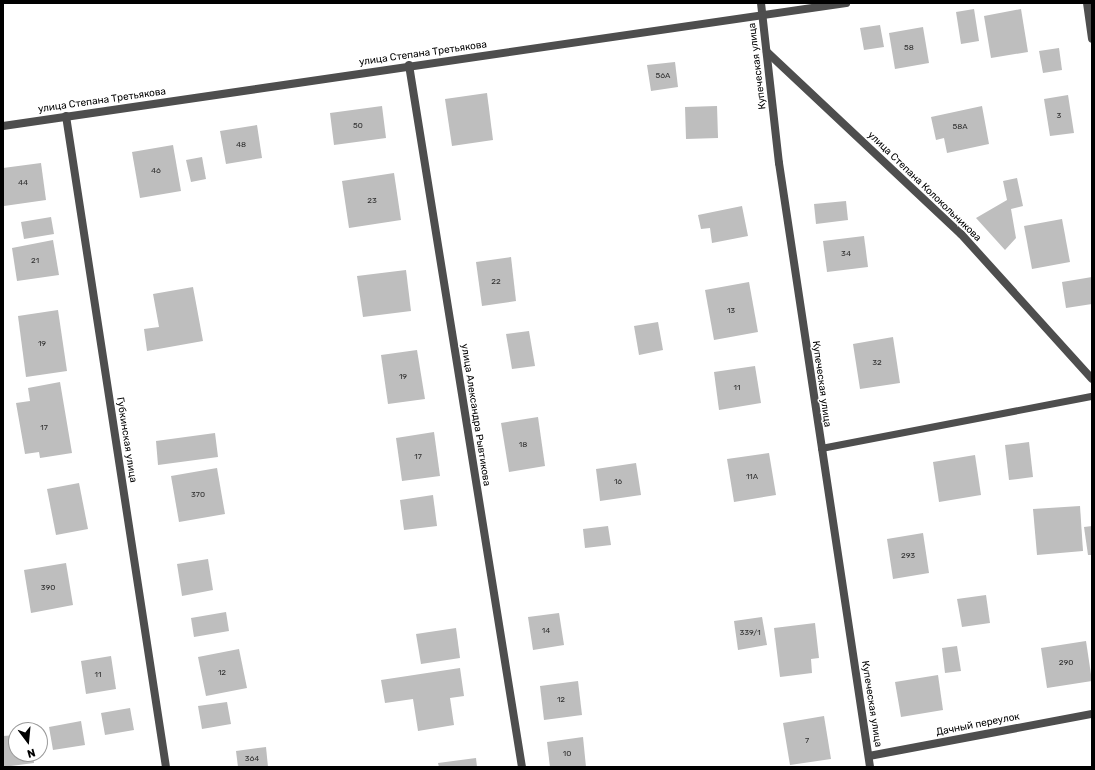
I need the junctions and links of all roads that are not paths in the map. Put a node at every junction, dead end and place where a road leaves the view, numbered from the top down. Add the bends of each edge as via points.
1 (761, 3) edge
2 (846, 3) edge
3 (1087, 3) edge
4 (762, 16) junction
5 (1092, 39) edge
6 (767, 52) junction
7 (409, 65) junction
8 (66, 116) junction
9 (3, 126) edge
10 (1092, 380) edge
11 (1092, 396) edge
12 (821, 448) junction
13 (1092, 714) edge
14 (868, 756) junction
15 (166, 767) edge
16 (522, 767) edge
17 (870, 767) edge

1 - 4 street, Купеческая улица
2 - 4 street, улица Степана Третьякова
3 - 5 street
4 - 6 street, Купеческая улица
4 - 7 street, улица Степана Третьякова
6 - 10 street, улица Степана Колокольникова via 961,234
6 - 12 street, Купеческая улица via 779,163
7 - 8 street, улица Степана Третьякова
7 - 16 street, улица Александра Рывтикова
8 - 9 street, улица Степана Третьякова
8 - 15 street, Губкинская улица
11 - 12 lane
12 - 14 street, Купеческая улица
13 - 14 street, Дачный переулок
14 - 17 street, Купеческая улица

